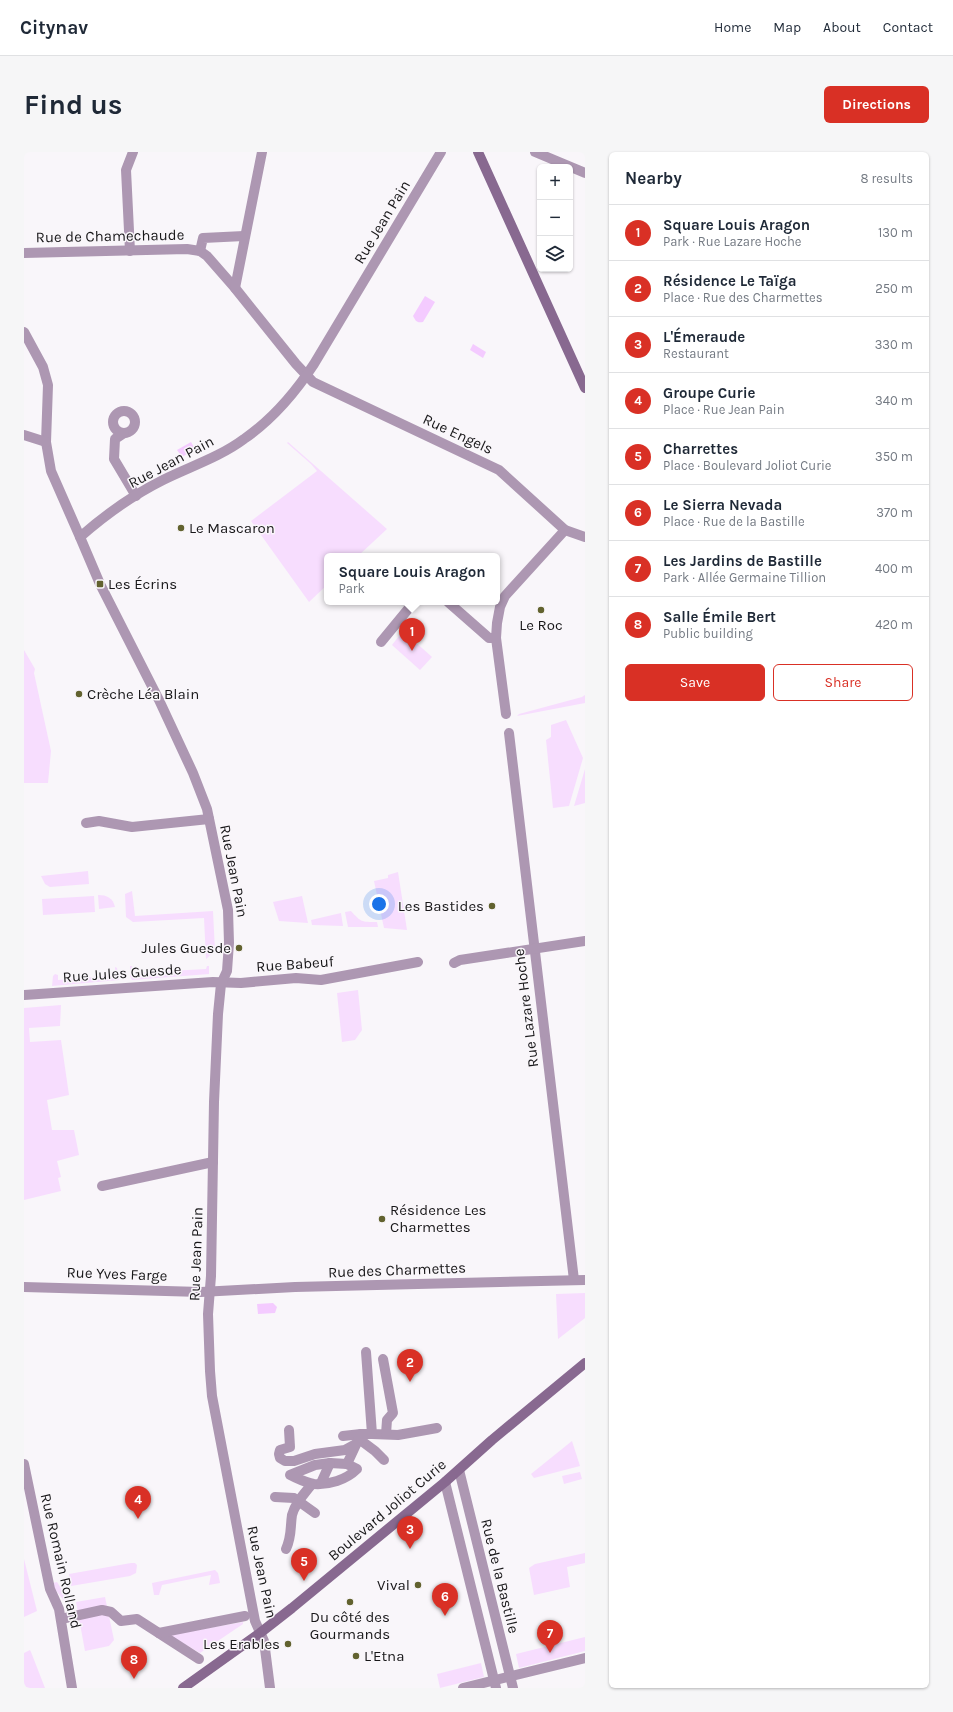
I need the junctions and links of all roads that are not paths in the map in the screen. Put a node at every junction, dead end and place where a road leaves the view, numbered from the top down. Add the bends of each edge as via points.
1 (133, 152) edge
2 (262, 152) edge
3 (441, 152) edge
4 (478, 152) edge
5 (535, 152) edge
6 (585, 173) edge
7 (244, 236) junction
8 (130, 251) junction
9 (200, 251) junction
10 (24, 253) edge
11 (235, 288) junction
12 (24, 332) edge
13 (306, 375) junction
14 (585, 388) edge
15 (124, 433) dead end
16 (24, 435) edge
17 (46, 442) junction
18 (136, 496) junction
19 (565, 530) junction
20 (80, 537) junction
21 (585, 537) edge
22 (412, 605) edge
23 (451, 605) edge
24 (496, 638) junction
25 (381, 642) dead end
26 (506, 714) dead end
27 (509, 733) dead end
28 (209, 819) junction
29 (86, 824) dead end
30 (585, 940) edge
31 (534, 949) junction
32 (418, 962) dead end
33 (454, 963) dead end
34 (221, 984) junction
35 (24, 995) edge
36 (213, 1162) junction
37 (102, 1186) dead end
38 (574, 1280) junction
39 (585, 1280) edge
40 (24, 1286) edge
41 (210, 1291) junction
42 (366, 1352) dead end
43 (383, 1359) dead end
44 (585, 1363) edge
45 (369, 1412) junction
46 (388, 1417) junction
47 (437, 1428) dead end
48 (289, 1430) dead end
49 (372, 1434) junction
50 (386, 1434) junction
51 (343, 1436) dead end
52 (359, 1439) junction
53 (384, 1460) dead end
54 (330, 1463) junction
55 (24, 1464) edge
56 (347, 1464) junction
57 (459, 1470) junction
58 (445, 1482) junction
59 (317, 1484) junction
60 (275, 1497) dead end
61 (298, 1500) junction
62 (315, 1513) dead end
63 (286, 1549) dead end
64 (245, 1616) dead end
65 (61, 1619) junction
66 (159, 1633) junction
67 (260, 1633) junction
68 (585, 1658) edge
69 (199, 1659) dead end
70 (510, 1677) junction
71 (495, 1684) edge
72 (72, 1688) edge
73 (183, 1688) edge
74 (270, 1688) edge
75 (463, 1688) edge
76 (513, 1688) edge

1 - 8 street via 126,170
2 - 7 street
3 - 13 street, Rue Jean Pain
4 - 14 street
5 - 6 street
7 - 9 street via 203,238
7 - 11 street
8 - 9 street, Rue de Chamechaude
8 - 10 street, Rue de Chamechaude
9 - 11 street, Rue de Chamechaude
11 - 13 street, Rue de Chamechaude
12 - 17 street via 43,367 48,385
13 - 18 street, Rue Jean Pain via 292,396 243,440
13 - 19 street, Rue Engels via 313,382 500,470
15 - 18 street via 116,439 114,459
16 - 17 street
17 - 20 street via 51,471
18 - 20 street, Rue Jean Pain
19 - 21 street, Rue Engels
19 - 24 street via 505,596 500,607
20 - 28 street, Rue Jean Pain via 100,584 193,773
22 - 25 street
23 - 24 street via 489,638
24 - 26 street
27 - 31 street, Rue Lazare Hoche
28 - 29 street, Rue Jean Pain via 132,827 99,821
28 - 34 street, Rue Jean Pain via 222,874 230,927 227,971
30 - 31 street
31 - 33 street
31 - 38 street, Rue Lazare Hoche
32 - 34 street, Rue Babeuf via 321,980 296,978
34 - 35 street, Rue Jules Guesde via 213,982
34 - 36 street, Rue Jean Pain
36 - 37 street
36 - 41 street, Rue Jean Pain
38 - 39 street, Rue des Charmettes
38 - 41 street, Rue des Charmettes
40 - 41 street, Rue Yves Farge
41 - 67 street, Rue Jean Pain via 208,1338 212,1396 255,1621
42 - 45 street
43 - 46 street via 393,1413
44 - 57 street, Boulevard Joliot Curie
45 - 46 street
45 - 49 street
46 - 50 street
47 - 50 street via 398,1435
48 - 52 street via 290,1447 280,1450 279,1454 285,1461 345,1450
49 - 50 street
49 - 52 street
51 - 52 street
52 - 53 street
52 - 56 street
54 - 56 street
54 - 59 street
54 - 59 street via 315,1465 290,1475
55 - 65 street, Rue Romain Rolland via 50,1589
56 - 59 street via 357,1470 349,1477
57 - 58 street, Boulevard Joliot Curie
57 - 70 street, Rue de la Bastille
58 - 67 street, Boulevard Joliot Curie
58 - 71 street, Rue de la Bastille
59 - 61 street
60 - 61 street via 284,1496
61 - 62 street
61 - 63 street via 292,1514 291,1533
64 - 66 street
65 - 66 street via 102,1610 111,1612 120,1621 137,1619
65 - 72 street, Rue Romain Rolland
66 - 69 street
67 - 73 street, Boulevard Joliot Curie
67 - 74 street, Rue Jean Pain via 264,1641
68 - 70 street
70 - 71 street
70 - 76 street, Rue de la Bastille
71 - 75 street

